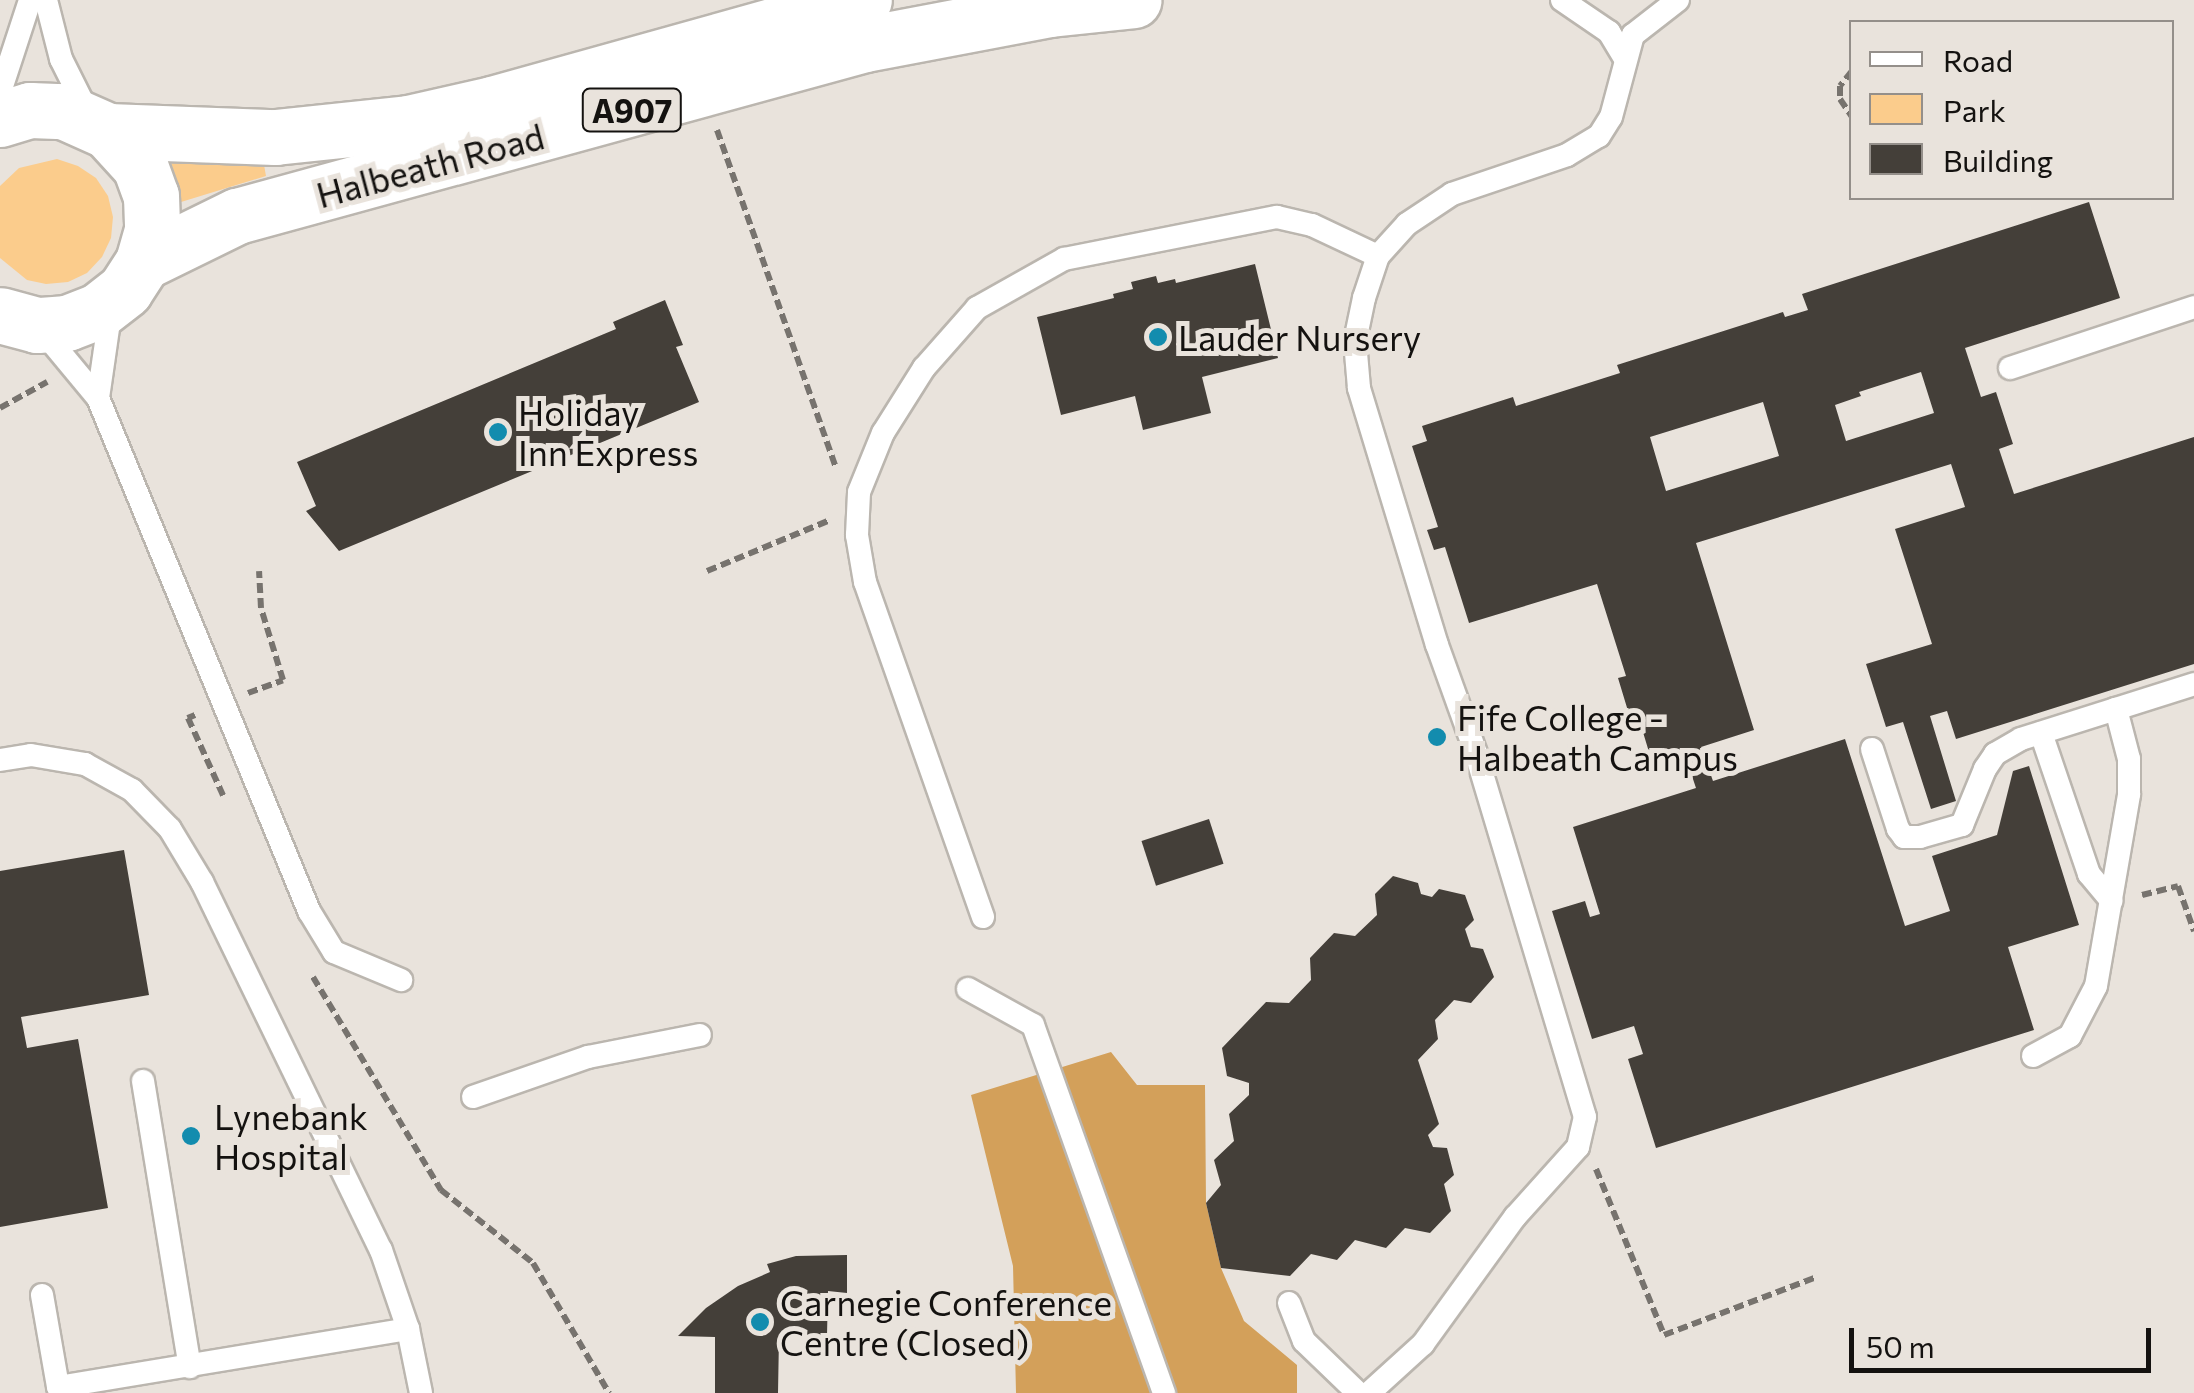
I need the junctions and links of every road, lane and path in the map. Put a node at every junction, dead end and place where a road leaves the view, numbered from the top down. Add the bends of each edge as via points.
1 (30, 0) edge
2 (46, 0) edge
3 (864, 0) edge
4 (1134, 0) edge
5 (1562, 0) edge
6 (1678, 0) edge
7 (1624, 58) junction
8 (1849, 75) edge
9 (0, 92) edge
10 (1849, 112) edge
11 (0, 119) edge
12 (101, 126) junction
13 (716, 128) dead end
14 (1378, 256) junction
15 (128, 281) junction
16 (2194, 308) edge
17 (15, 323) edge
18 (2010, 368) dead end
19 (65, 384) dead end
20 (98, 398) junction
21 (0, 408) edge
22 (839, 475) dead end
23 (834, 519) dead end
24 (708, 571) dead end
25 (2194, 684) edge
26 (2116, 708) junction
27 (2041, 734) junction
28 (1872, 749) dead end
29 (0, 760) edge
30 (2112, 901) junction
31 (982, 917) dead end
32 (2194, 931) edge
33 (401, 980) dead end
34 (968, 989) dead end
35 (700, 1036) dead end
36 (2033, 1056) dead end
37 (142, 1081) dead end
38 (472, 1096) dead end
39 (1592, 1158) dead end
40 (1817, 1277) dead end
41 (42, 1295) dead end
42 (1289, 1302) dead end
43 (408, 1330) junction
44 (190, 1367) junction
45 (421, 1393) edge
46 (1164, 1393) edge
47 (1358, 1393) edge
48 (1369, 1393) edge

1 - 9 lane
2 - 12 lane via 72,88
3 - 12 main road, Halbeath Road / A907 via 408,122 276,137
4 - 15 main road, Halbeath Road / A907 via 865,44 237,216
5 - 7 lane via 1609,32
6 - 7 lane via 1633,35
7 - 14 lane via 1611,116 1587,146 1452,194 1407,224
8 - 10 path via 1840,86
11 - 12 main road, A907 via 47,111
12 - 15 main road via 140,166 151,196 152,230
13 - 22 path
14 - 31 lane via 1276,216 1064,259 977,308 924,368 883,433 859,492 865,582
14 - 48 lane via 1355,341 1359,388 1585,1117 1578,1147 1515,1217 1423,1344
15 - 17 main road, A907 via 98,311 67,323
15 - 20 lane
16 - 18 lane
17 - 20 lane
19 - 21 path via 48,381
20 - 33 lane via 309,910 334,952
23 - 24 path
25 - 26 lane
26 - 27 lane
26 - 30 lane via 2129,759 2129,794
27 - 28 lane via 1995,754 1962,825 1920,837 1904,837 1898,829
27 - 30 lane via 2089,874
29 - 43 lane via 31,755 85,764 132,790 170,829 381,1250
30 - 32 path via 2178,886
30 - 36 lane via 2085,1013 2070,1036
34 - 46 lane via 1033,1025
35 - 38 lane via 588,1057
37 - 44 lane
39 - 40 path via 1664,1336
41 - 44 lane via 58,1387
42 - 47 lane via 1304,1341
43 - 44 lane
43 - 45 lane

